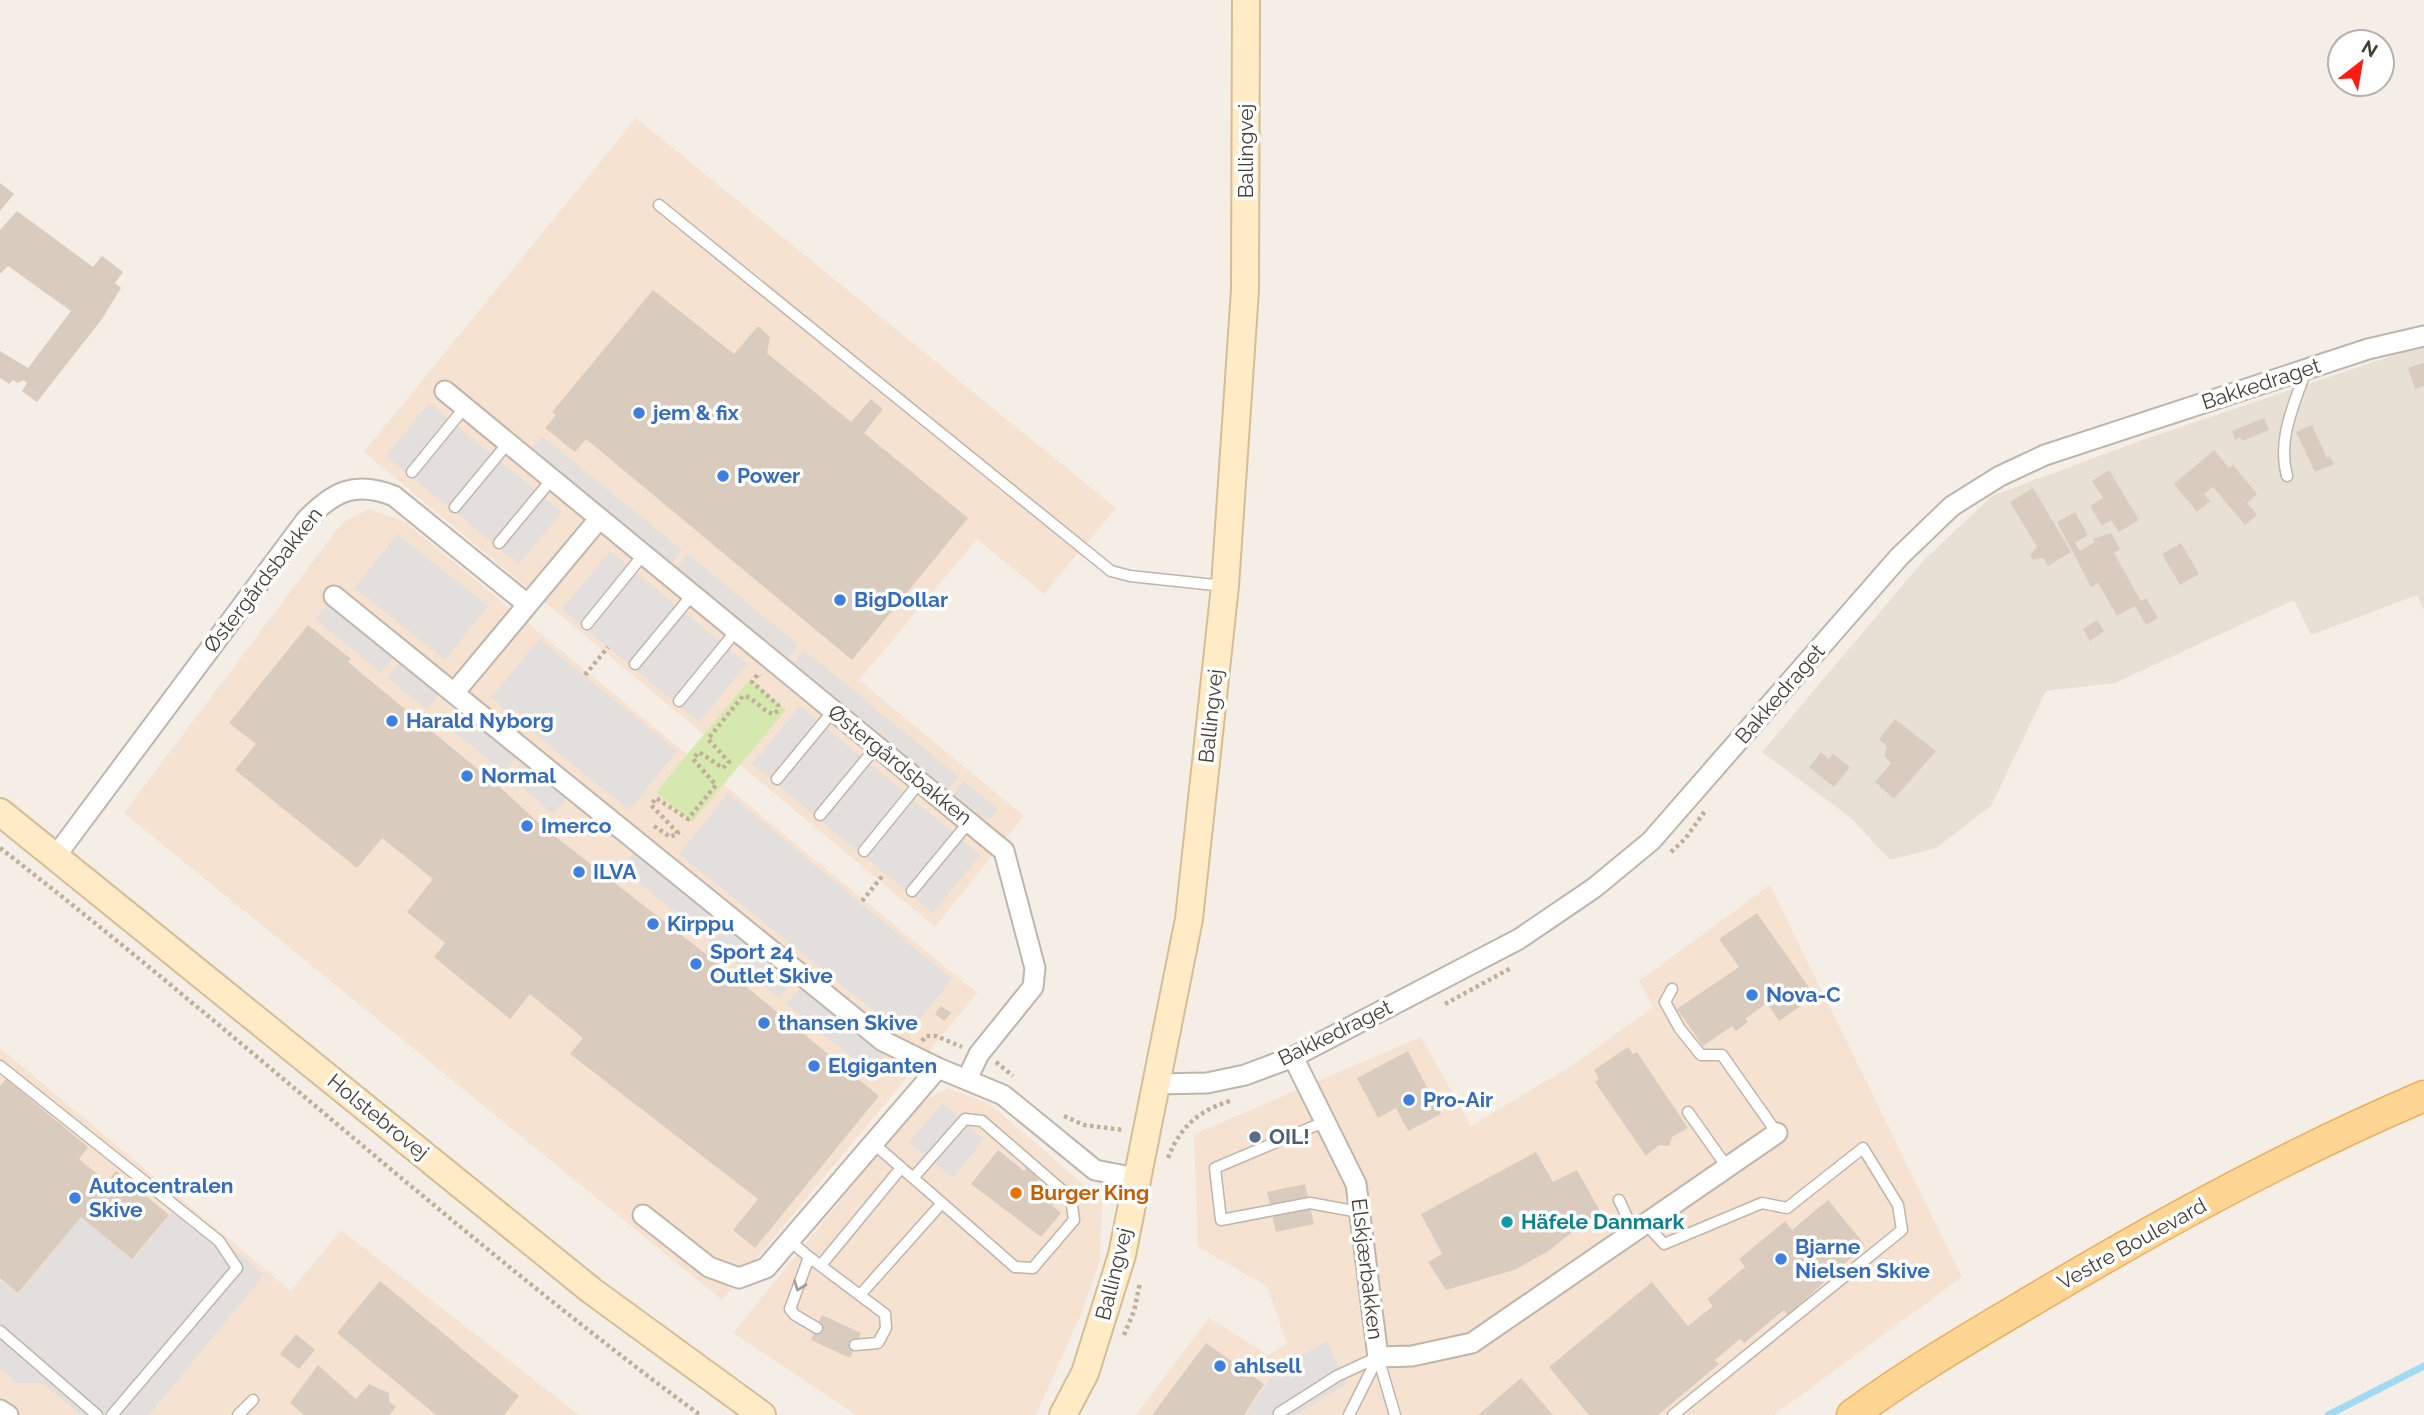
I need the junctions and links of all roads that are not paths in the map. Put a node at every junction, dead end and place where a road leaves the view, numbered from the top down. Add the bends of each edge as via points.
1 (1245, 0) edge
2 (659, 205) dead end
3 (2424, 336) edge
4 (2306, 369) junction
5 (445, 391) dead end
6 (465, 407) junction
7 (509, 443) junction
8 (412, 472) dead end
9 (2287, 476) dead end
10 (552, 479) junction
11 (455, 507) dead end
12 (599, 519) junction
13 (499, 543) dead end
14 (643, 555) junction
15 (1225, 586) junction
16 (692, 595) junction
17 (334, 596) dead end
18 (527, 604) junction
19 (587, 624) dead end
20 (736, 631) junction
21 (635, 664) dead end
22 (454, 693) junction
23 (679, 701) dead end
24 (833, 711) junction
25 (877, 746) junction
26 (777, 779) dead end
27 (920, 782) junction
28 (0, 811) edge
29 (820, 815) dead end
30 (968, 822) junction
31 (863, 851) dead end
32 (55, 857) junction
33 (912, 891) dead end
34 (1672, 989) dead end
35 (1293, 1057) junction
36 (0, 1066) edge
37 (938, 1068) junction
38 (967, 1079) junction
39 (1154, 1084) junction
40 (2424, 1096) edge
41 (1688, 1112) dead end
42 (1324, 1122) junction
43 (1777, 1133) joint
44 (874, 1144) junction
45 (1727, 1167) junction
46 (901, 1168) junction
47 (913, 1178) junction
48 (1136, 1178) junction
49 (1619, 1200) dead end
50 (942, 1203) junction
51 (1359, 1212) junction
52 (643, 1215) dead end
53 (1640, 1228) junction
54 (789, 1240) junction
55 (809, 1257) junction
56 (821, 1265) junction
57 (860, 1295) junction
58 (817, 1328) dead end
59 (0, 1331) edge
60 (855, 1345) dead end
61 (1378, 1357) junction
62 (253, 1400) dead end
63 (0, 1410) edge
64 (1279, 1413) dead end
65 (8, 1415) edge
66 (97, 1415) edge
67 (112, 1415) edge
68 (238, 1415) edge
69 (762, 1415) edge
70 (1063, 1415) edge
71 (1349, 1415) edge
72 (1395, 1415) edge
73 (1673, 1415) edge
74 (1853, 1415) edge

1 - 15 main road, Ballingvej via 1245,290
2 - 15 lane via 1111,571
3 - 4 street, Bakkedraget
4 - 9 lane via 2287,423 2282,457
4 - 35 street, Bakkedraget via 2045,455 1952,506 1899,557 1651,841 1594,888 1519,939
5 - 6 street, Østergårdsbakken
6 - 7 street, Østergårdsbakken
6 - 8 lane
7 - 10 street, Østergårdsbakken
7 - 11 lane
10 - 12 street, Østergårdsbakken
10 - 13 lane
12 - 14 street, Østergårdsbakken
12 - 18 street
14 - 16 street, Østergårdsbakken
14 - 19 lane
15 - 39 main road, Ballingvej via 1189,919
16 - 20 street, Østergårdsbakken
16 - 21 lane
17 - 22 street
18 - 22 street
18 - 32 street, Østergårdsbakken via 394,496 375,488 328,497 306,520
20 - 23 lane
20 - 24 street, Østergårdsbakken
22 - 37 street via 877,1037
24 - 25 street, Østergårdsbakken
24 - 26 lane
25 - 27 street, Østergårdsbakken
25 - 29 lane
27 - 30 street, Østergårdsbakken
27 - 31 lane
28 - 32 main road, Holstebrovej
30 - 33 lane
30 - 38 street, Østergårdsbakken via 1004,851 1035,968 1034,988 979,1054
32 - 69 main road, Holstebrovej via 592,1291
34 - 43 lane via 1665,1002 1680,1029 1701,1055 1722,1055
35 - 39 street, Bakkedraget via 1207,1083
35 - 42 street, Elskjærbakken
36 - 67 lane via 219,1241 237,1268
37 - 38 street
37 - 44 street
38 - 48 street via 1003,1095 1095,1170
39 - 48 main road, Ballingvej
40 - 74 main road, Vestre Boulevard via 2347,1129 2133,1241 1910,1372
41 - 45 lane
42 - 51 street, Elskjærbakken via 1356,1184
42 - 51 lane via 1215,1168 1221,1220 1310,1203
43 - 45 street, Elskjærbakken
44 - 46 lane
44 - 54 street
45 - 53 street, Elskjærbakken
46 - 47 lane
46 - 56 lane
47 - 50 lane
47 - 50 lane via 965,1119 982,1121 1072,1198 1073,1220 1033,1268 1015,1267
48 - 70 main road, Ballingvej via 1122,1255 1101,1328
49 - 53 lane
50 - 57 lane
51 - 61 street, Elskjærbakken
52 - 54 street via 709,1267 740,1278 766,1268
53 - 61 street, Elskjærbakken via 1472,1343 1412,1356
53 - 73 lane via 1664,1244 1762,1203 1787,1208 1863,1148 1898,1205 1902,1230
54 - 55 lane
55 - 56 lane
55 -> 58 lane via 790,1309
56 - 57 lane
57 - 60 lane via 885,1314 886,1328 878,1343
59 - 66 lane
61 - 64 lane via 1337,1376
61 - 71 lane
61 - 72 lane
62 - 68 lane
63 - 65 street

